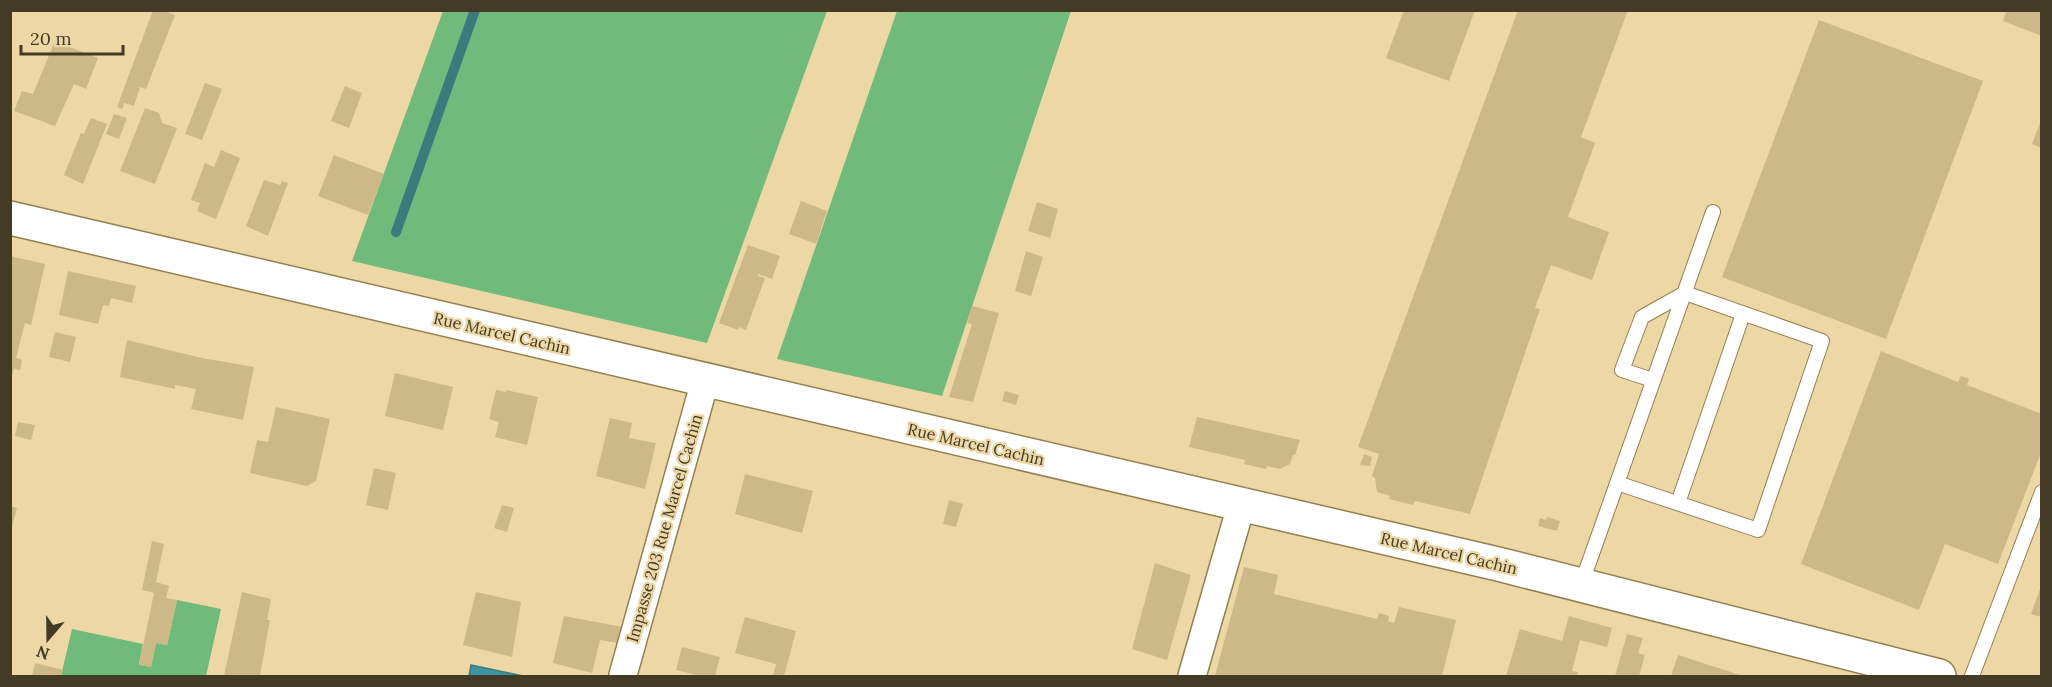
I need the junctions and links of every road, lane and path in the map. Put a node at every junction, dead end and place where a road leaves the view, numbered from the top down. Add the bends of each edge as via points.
1 (1713, 212) dead end
2 (10, 218) edge
3 (1685, 294) junction
4 (1743, 314) junction
5 (1653, 380) junction
6 (705, 381) junction
7 (1617, 483) junction
8 (2042, 492) edge
9 (1678, 503) junction
10 (1241, 506) junction
11 (1581, 585) junction
12 (623, 675) edge
13 (1192, 676) edge
14 (1939, 676) edge
15 (1971, 676) edge

1 - 3 lane
2 - 6 street, Rue Marcel Cachin
3 - 4 lane
3 - 5 lane
3 - 5 lane via 1642,317 1622,369
4 - 9 lane
4 - 9 lane via 1822,341 1758,530
5 - 7 lane
6 - 10 street, Rue Marcel Cachin
6 - 12 street, Impasse 203 Rue Marcel Cachin
7 - 9 lane
7 - 11 lane
8 - 15 lane
10 - 11 street, Rue Marcel Cachin
10 - 13 street
11 - 14 street, Rue Marcel Cachin

